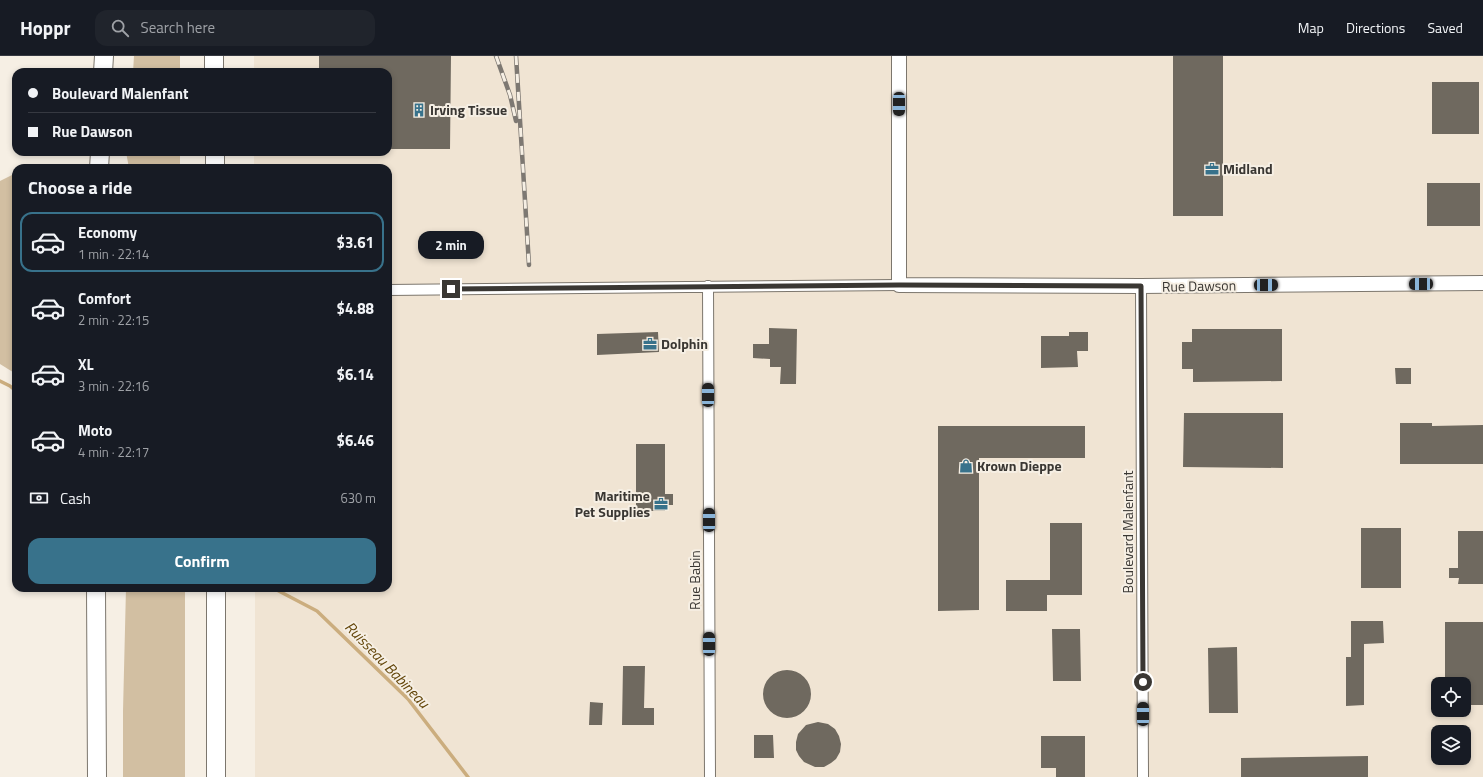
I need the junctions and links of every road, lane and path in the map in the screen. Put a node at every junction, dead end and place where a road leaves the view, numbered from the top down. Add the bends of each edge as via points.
1 (104, 56) edge
2 (214, 56) edge
3 (899, 56) edge
4 (103, 68) edge
5 (214, 68) edge
6 (1483, 283) edge
7 (899, 285) junction
8 (708, 286) junction
9 (1141, 286) junction
10 (392, 290) edge
11 (96, 592) edge
12 (216, 592) edge
13 (97, 777) edge
14 (216, 777) edge
15 (710, 777) edge
16 (1143, 777) edge

1 - 4 highway
2 - 5 highway
3 - 7 street
6 - 9 street, Rue Dawson
7 - 8 street, Rue Dawson
7 - 9 street, Rue Dawson
8 - 10 street, Rue Dawson
8 - 15 street, Rue Babin
9 - 16 street, Boulevard Malenfant
11 - 13 highway
12 - 14 highway

